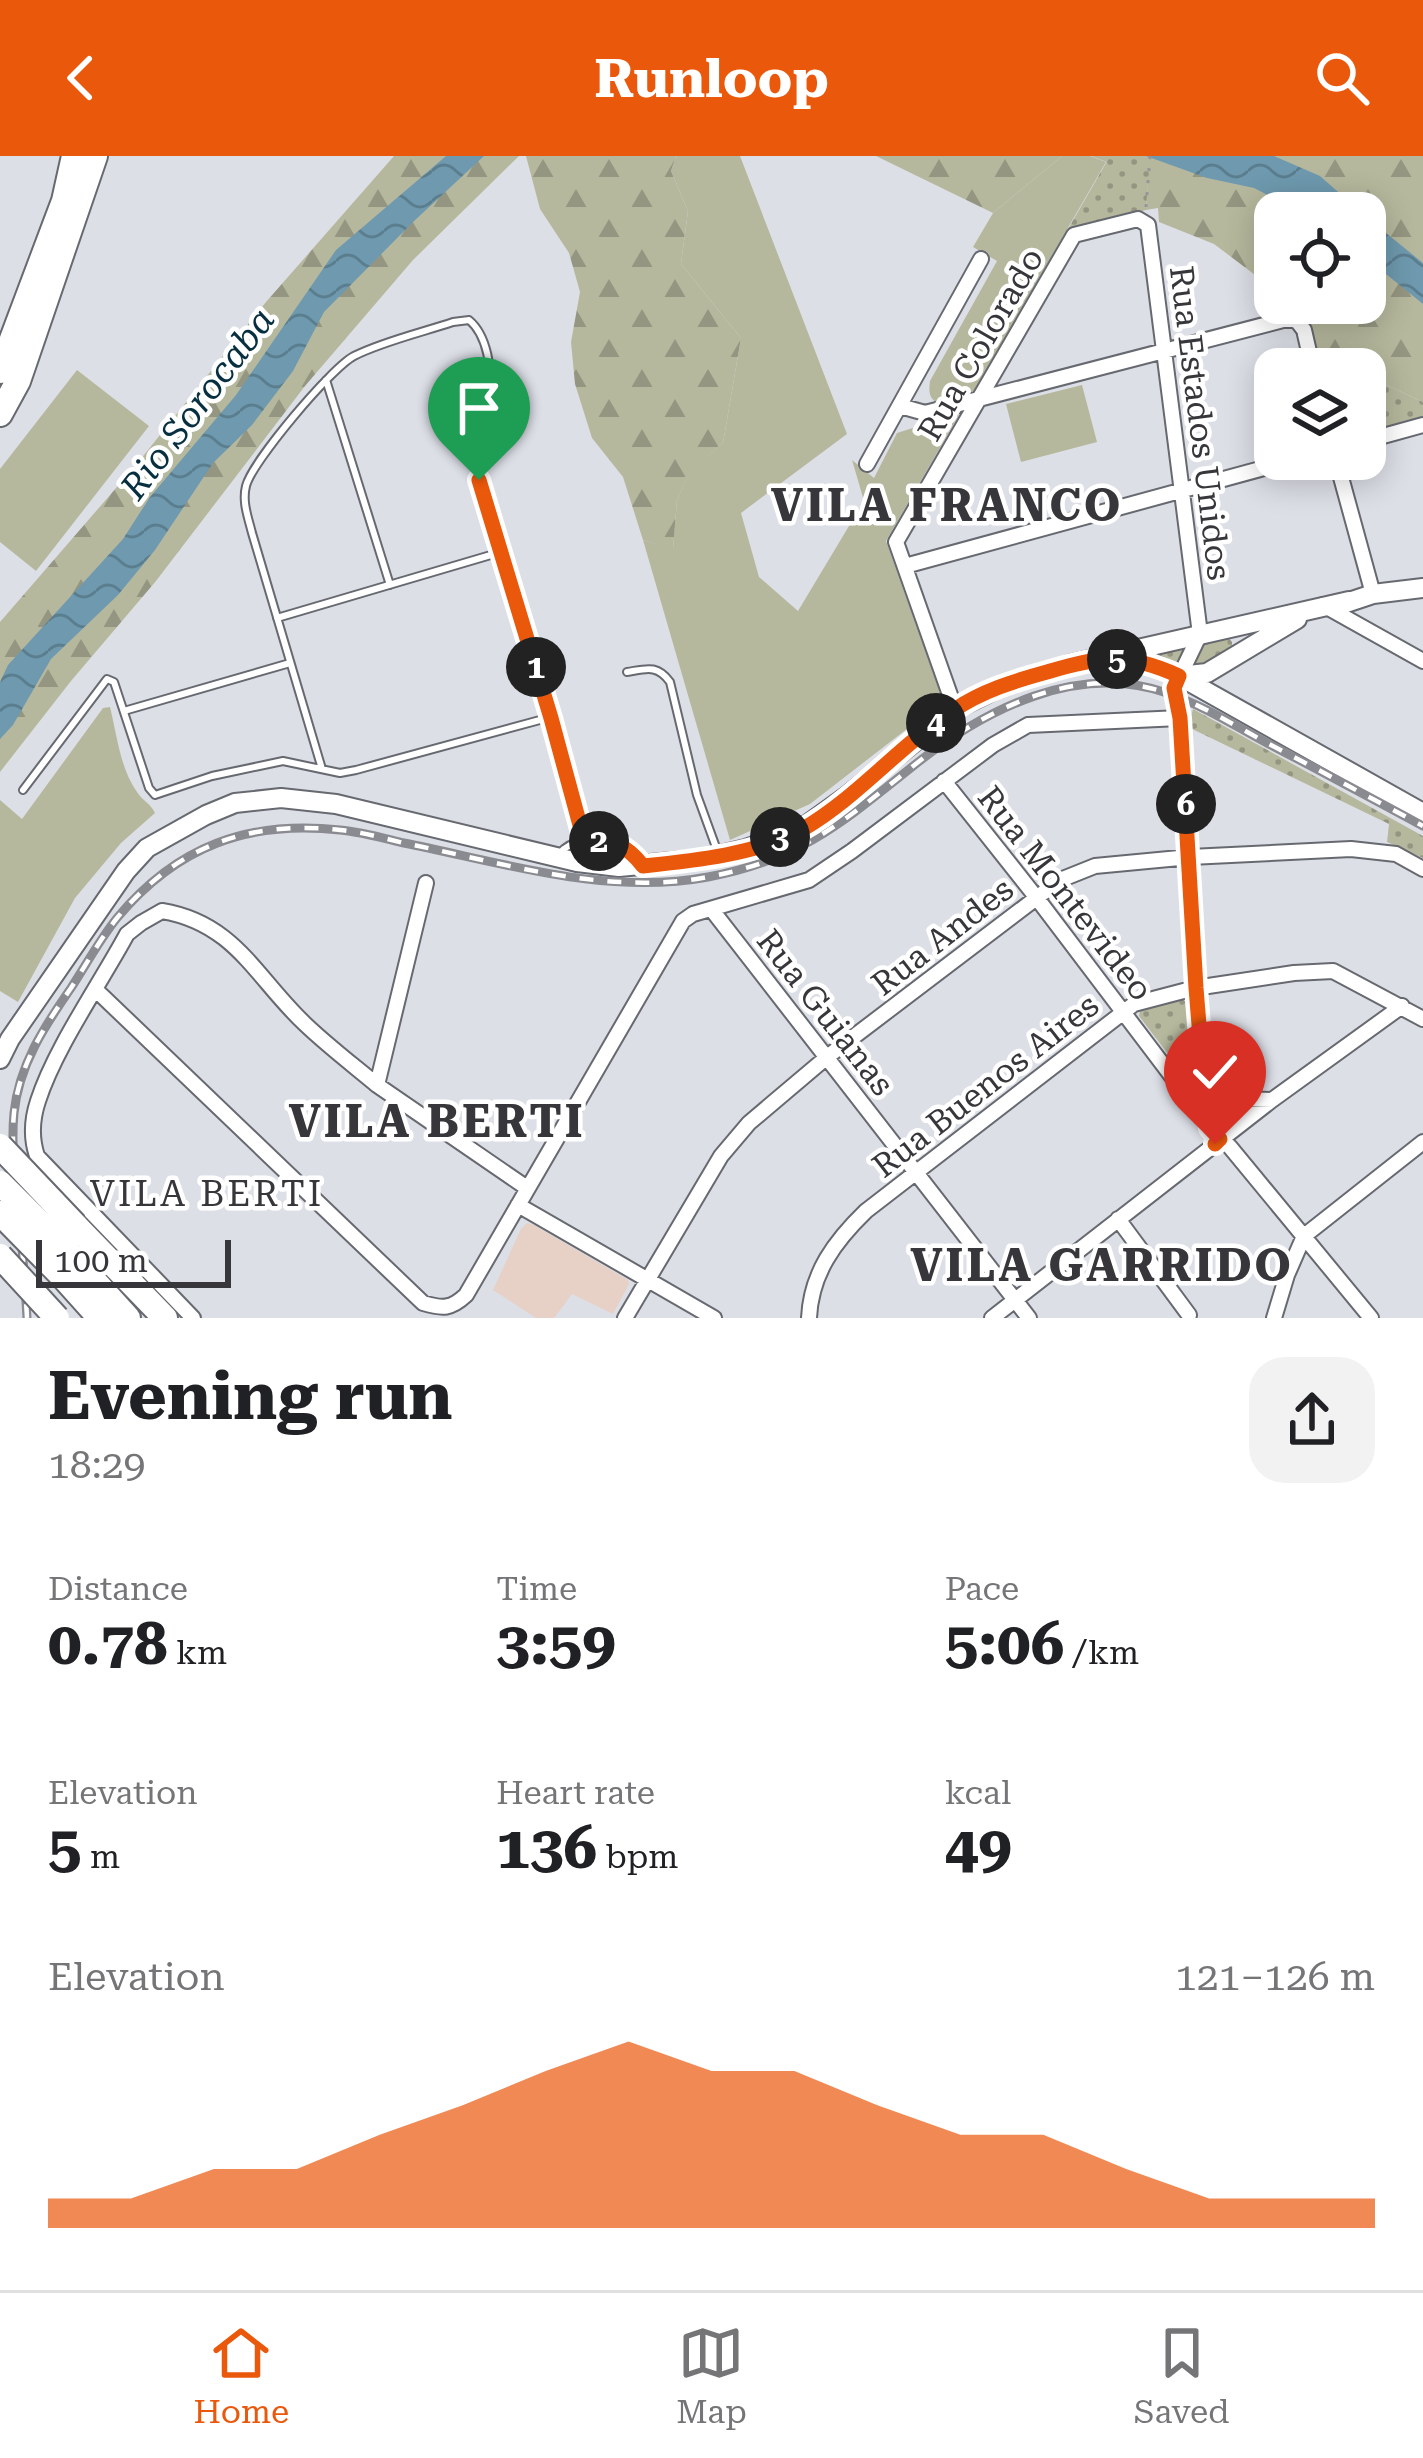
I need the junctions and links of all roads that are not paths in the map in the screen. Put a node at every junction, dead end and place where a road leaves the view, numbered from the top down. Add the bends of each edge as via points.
1 (74, 156) edge
2 (95, 156) edge
3 (1145, 221) joint
4 (981, 259) dead end
5 (1308, 348) edge
6 (1165, 351) junction
7 (0, 371) edge
8 (326, 380) junction
9 (980, 399) junction
10 (900, 406) junction
11 (0, 414) edge
12 (1423, 425) edge
13 (1386, 435) edge
14 (867, 464) dead end
15 (1254, 471) edge
16 (1342, 480) edge
17 (1183, 490) junction
18 (501, 552) junction
19 (905, 566) junction
20 (390, 585) junction
21 (1423, 588) edge
22 (1373, 594) junction
23 (1326, 607) junction
24 (277, 618) junction
25 (1223, 629) junction
26 (1200, 634) junction
27 (1101, 658) junction
28 (1233, 658) junction
29 (1423, 661) edge
30 (290, 663) junction
31 (627, 672) dead end
32 (1179, 676) junction
33 (955, 709) junction
34 (124, 711) junction
35 (551, 718) junction
36 (1180, 718) junction
37 (322, 769) junction
38 (944, 781) junction
39 (23, 790) dead end
40 (1423, 813) edge
41 (584, 840) junction
42 (557, 856) junction
43 (719, 856) junction
44 (1190, 857) junction
45 (643, 866) junction
46 (1423, 869) edge
47 (426, 884) dead end
48 (1036, 897) junction
49 (712, 910) junction
50 (1196, 988) junction
51 (96, 990) junction
52 (1402, 1006) junction
53 (1124, 1011) junction
54 (1423, 1018) edge
55 (827, 1057) junction
56 (0, 1059) edge
57 (376, 1085) junction
58 (1205, 1098) junction
59 (1273, 1100) junction
60 (1215, 1134) junction
61 (1423, 1142) edge
62 (0, 1146) edge
63 (915, 1172) junction
64 (0, 1183) edge
65 (527, 1188) junction
66 (518, 1205) junction
67 (0, 1214) edge
68 (1118, 1220) junction
69 (66, 1232) junction
70 (1304, 1236) junction
71 (0, 1256) edge
72 (646, 1280) junction
73 (1014, 1300) junction
74 (1189, 1315) edge
75 (57, 1318) edge
76 (100, 1318) edge
77 (128, 1318) edge
78 (163, 1318) edge
79 (193, 1318) edge
80 (626, 1318) edge
81 (714, 1318) edge
82 (809, 1318) edge
83 (992, 1318) edge
84 (1029, 1318) edge
85 (1274, 1318) edge
86 (1371, 1318) edge

1 - 7 highway
2 - 11 highway
3 - 6 street, Rua Estados Unidos
3 - 9 street, Rua Colorado via 1074,235
4 - 10 street
5 - 6 street via 1297,321 1287,319
6 - 9 street
6 - 17 street, Rua Estados Unidos
8 - 18 lane via 352,357 453,322 477,326 491,369 488,391 465,425
8 - 20 lane
8 - 24 lane via 246,482 244,504
9 - 10 street via 925,413
9 - 19 street, Rua Colorado via 896,542
10 - 14 street
12 - 13 street
15 - 17 street
16 - 22 street
17 - 19 street
17 - 26 street, Rua Estados Unidos
18 - 20 lane
18 - 35 lane
19 - 33 street
20 - 24 lane
21 - 22 main road
22 - 23 main road
23 - 25 main road
23 - 28 main road
23 - 29 street
24 - 30 lane
25 - 26 main road
25 - 28 main road via 1236,641
26 - 27 main road
26 - 32 street
27 - 32 main road via 1149,662
27 - 33 main road via 1006,684
28 - 32 main road via 1207,673
30 - 34 lane
30 - 37 lane
31 - 43 lane via 654,668 670,682
32 - 36 street
32 - 40 main road
33 - 43 main road via 800,830
34 - 37 lane via 154,795 283,761
34 - 39 lane via 107,680
35 - 37 lane via 356,770
35 - 41 lane
36 - 38 street via 1028,725
36 - 44 street
38 - 48 street, Rua Montevideo
38 - 49 street via 809,880
41 - 42 lane
41 - 45 lane via 616,842
42 - 45 main road
42 - 56 main road via 336,804 235,803 147,848
43 - 45 main road
44 - 46 street, Rua Andes via 1352,849 1396,854
44 - 48 street, Rua Andes via 1095,866
44 - 50 street
47 - 57 street
48 - 53 street, Rua Montevideo
48 - 55 street, Rua Andes
49 - 55 street, Rua Guianas
49 - 65 street via 683,920
50 - 52 street, Rua Buenos Aires via 1333,971
50 - 53 street, Rua Buenos Aires
50 - 58 street
51 - 57 street via 141,922 162,911 182,914 233,944 302,1022
51 - 66 street via 423,1303 453,1307 466,1295
51 - 79 street via 38,1103 32,1141 37,1156
52 - 54 street
52 - 59 street
53 - 60 street, Rua Montevideo
53 - 63 street, Rua Buenos Aires
55 - 63 street, Rua Guianas
55 - 72 street, Rua Andes via 721,1156
57 - 65 street
58 - 59 street
58 - 60 street
59 - 60 street
60 - 68 street
60 - 70 street, Rua Montevideo
61 - 70 street
62 - 69 highway, bridge
63 - 73 street, Rua Guianas
63 - 82 street, Rua Buenos Aires via 845,1231 810,1292
64 - 69 highway, bridge
65 - 66 street
66 - 72 street
67 - 76 highway, bridge
68 - 73 street
68 - 74 street
69 - 77 highway
69 - 78 highway
70 - 85 street
70 - 86 street, Rua Montevideo
71 - 75 highway, bridge
72 - 80 street, Rua Andes
72 - 81 street
73 - 83 street
73 - 84 street, Rua Guianas

